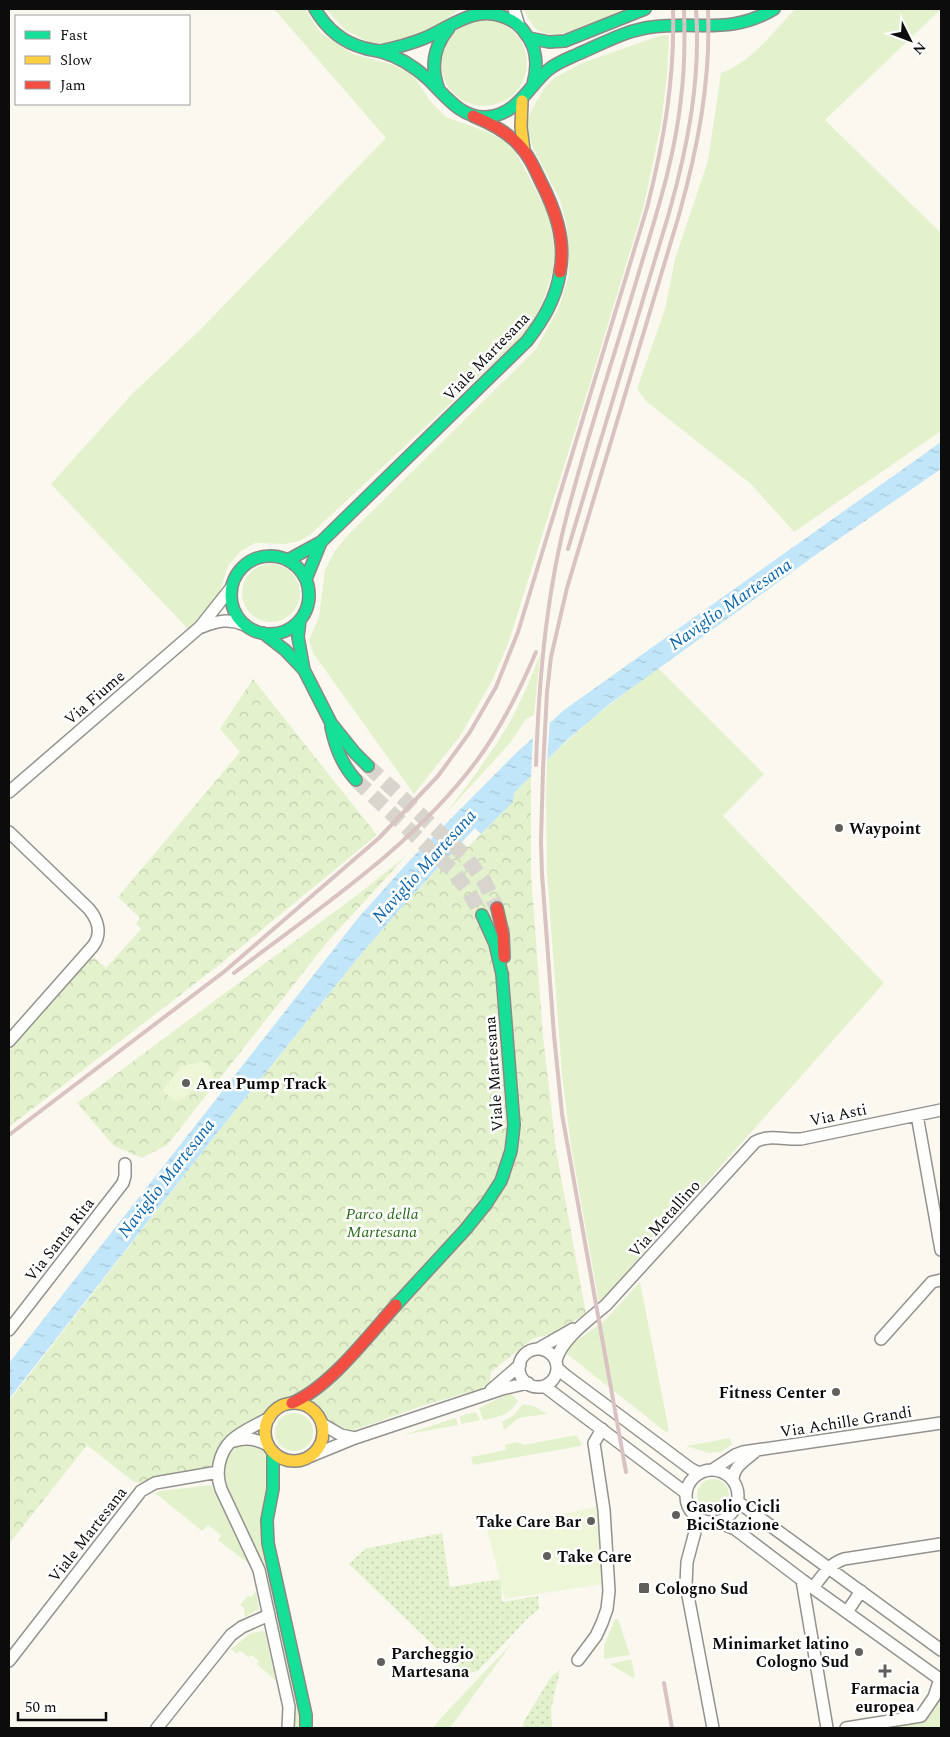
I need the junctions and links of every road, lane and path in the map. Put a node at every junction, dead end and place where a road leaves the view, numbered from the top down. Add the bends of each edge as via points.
1 (315, 9) edge
2 (514, 9) edge
3 (645, 9) edge
4 (774, 9) edge
5 (475, 12) edge
6 (454, 24) junction
7 (520, 26) junction
8 (529, 38) junction
9 (380, 51) junction
10 (531, 89) junction
11 (441, 94) junction
12 (522, 101) junction
13 (473, 116) junction
14 (524, 150) junction
15 (321, 542) junction
16 (288, 560) junction
17 (306, 579) junction
18 (231, 588) junction
19 (300, 620) junction
20 (245, 625) junction
21 (200, 627) junction
22 (263, 634) junction
23 (304, 670) junction
24 (331, 723) junction
25 (368, 766) tunnel mouth
26 (356, 780) tunnel mouth
27 (9, 792) edge
28 (9, 832) edge
29 (497, 908) tunnel mouth
30 (482, 915) tunnel mouth
31 (502, 974) junction
32 (9, 1041) edge
33 (941, 1110) edge
34 (917, 1115) junction
35 (765, 1138) joint
36 (125, 1164) dead end
37 (941, 1250) edge
38 (941, 1280) edge
39 (587, 1321) junction
40 (9, 1330) edge
41 (881, 1339) dead end
42 (538, 1350) junction
43 (556, 1364) junction
44 (520, 1365) junction
45 (331, 1377) junction
46 (528, 1384) junction
47 (544, 1386) junction
48 (479, 1397) junction
49 (292, 1403) junction
50 (269, 1418) junction
51 (321, 1422) junction
52 (941, 1422) edge
53 (602, 1429) junction
54 (354, 1438) junction
55 (230, 1442) junction
56 (270, 1448) junction
57 (756, 1451) junction
58 (311, 1456) junction
59 (289, 1468) junction
60 (712, 1470) junction
61 (218, 1472) junction
62 (699, 1473) junction
63 (734, 1480) junction
64 (273, 1489) junction
65 (686, 1493) junction
66 (738, 1502) junction
67 (694, 1515) junction
68 (714, 1522) junction
69 (693, 1542) junction
70 (941, 1544) edge
71 (828, 1568) junction
72 (802, 1580) junction
73 (813, 1588) junction
74 (861, 1592) junction
75 (846, 1612) junction
76 (268, 1615) junction
77 (941, 1650) edge
78 (578, 1660) dead end
79 (9, 1661) edge
80 (941, 1679) edge
81 (157, 1728) edge
82 (288, 1728) edge
83 (306, 1728) edge
84 (713, 1728) edge
85 (827, 1728) edge
86 (846, 1728) edge

1 - 9 street via 325,24 345,41
2 - 7 street
3 - 8 street via 566,40 549,42
4 - 10 street via 742,24 662,26 636,31 560,62 540,76
5 - 6 street
5 - 7 street via 501,16
6 - 9 street via 416,42
6 - 11 street via 440,38 434,56 434,75
7 - 8 street
8 - 10 street via 537,62
9 - 11 street via 411,67
10 - 12 street
11 - 13 street via 456,108
12 - 13 street via 500,115
12 - 14 street, Viale Martesana via 520,127
13 - 14 street, Viale Martesana via 500,129
14 - 15 street, Viale Martesana via 553,204 560,225 562,264 552,305 527,341
15 - 16 street, Viale Martesana
15 - 17 street, Viale Martesana
16 - 17 street
16 - 18 street via 269,555 250,561 240,570
17 - 19 street via 308,605
18 - 20 street via 233,608
18 - 21 street, Via Fiume
19 - 22 street via 282,632
19 - 23 street via 298,637
20 - 21 street, Via Fiume via 227,620
20 - 22 street
21 - 27 street, Via Fiume
22 - 23 street
23 - 24 street
24 - 25 street
24 - 26 street via 337,749
28 - 32 street via 89,910 97,924 98,937
29 - 31 street, Viale Martesana via 503,934
30 - 31 street, Viale Martesana
31 - 45 street, Viale Martesana via 514,1125 504,1173 493,1194 465,1230
33 - 34 street, Via Asti
34 - 35 street, Via Asti via 801,1139
34 - 37 street
35 - 39 street, Via Metallino via 752,1145 606,1305
36 - 40 street, Via Santa Rita via 123,1183
38 - 41 street via 932,1282
39 - 42 street, Via Metallino
39 - 43 street, Via Metallino via 561,1348
42 - 43 street via 549,1352
42 - 44 street via 526,1354
43 - 47 street via 553,1380
43 - 62 street via 565,1376
44 - 46 street via 521,1375
44 - 48 street
45 - 49 street, Viale Martesana
45 - 51 street, Viale Martesana via 320,1402
46 - 47 street
46 - 48 street
47 - 53 street
48 - 54 street
49 - 50 street via 279,1408
49 - 51 street via 306,1406
50 - 55 street
50 - 56 street via 265,1431
51 - 54 street via 335,1432
51 - 58 street via 323,1434
52 - 57 street, Via Achille Grandi
53 - 65 street
53 - 78 street via 594,1443 604,1510 609,1591 607,1609 596,1636
54 - 58 street
55 - 56 street via 249,1439
55 - 61 street
56 - 59 street
56 - 64 street
57 - 60 street, Via Achille Grandi via 735,1455
57 - 63 street via 736,1469
58 - 59 street
59 - 64 street
60 - 62 street
60 - 63 street via 723,1472
61 - 76 street via 220,1487 259,1570
61 - 79 street, Viale Martesana via 155,1483 141,1491
62 - 65 street via 689,1483
63 - 66 street via 738,1488
64 - 83 street via 267,1520 268,1543
65 - 67 street via 687,1505
66 - 68 street via 730,1516
66 - 71 street
67 - 68 street
67 - 69 street via 696,1532
68 - 69 street via 699,1532
68 - 72 street via 735,1529
69 - 84 street via 687,1562 686,1584
70 - 71 street via 844,1558
71 - 73 street
71 - 74 street
72 - 73 street
72 - 85 street
73 - 75 street
74 - 75 street
74 - 77 street
75 - 80 street
76 - 81 street via 231,1635
76 - 82 street via 289,1707
80 - 86 street via 921,1716

